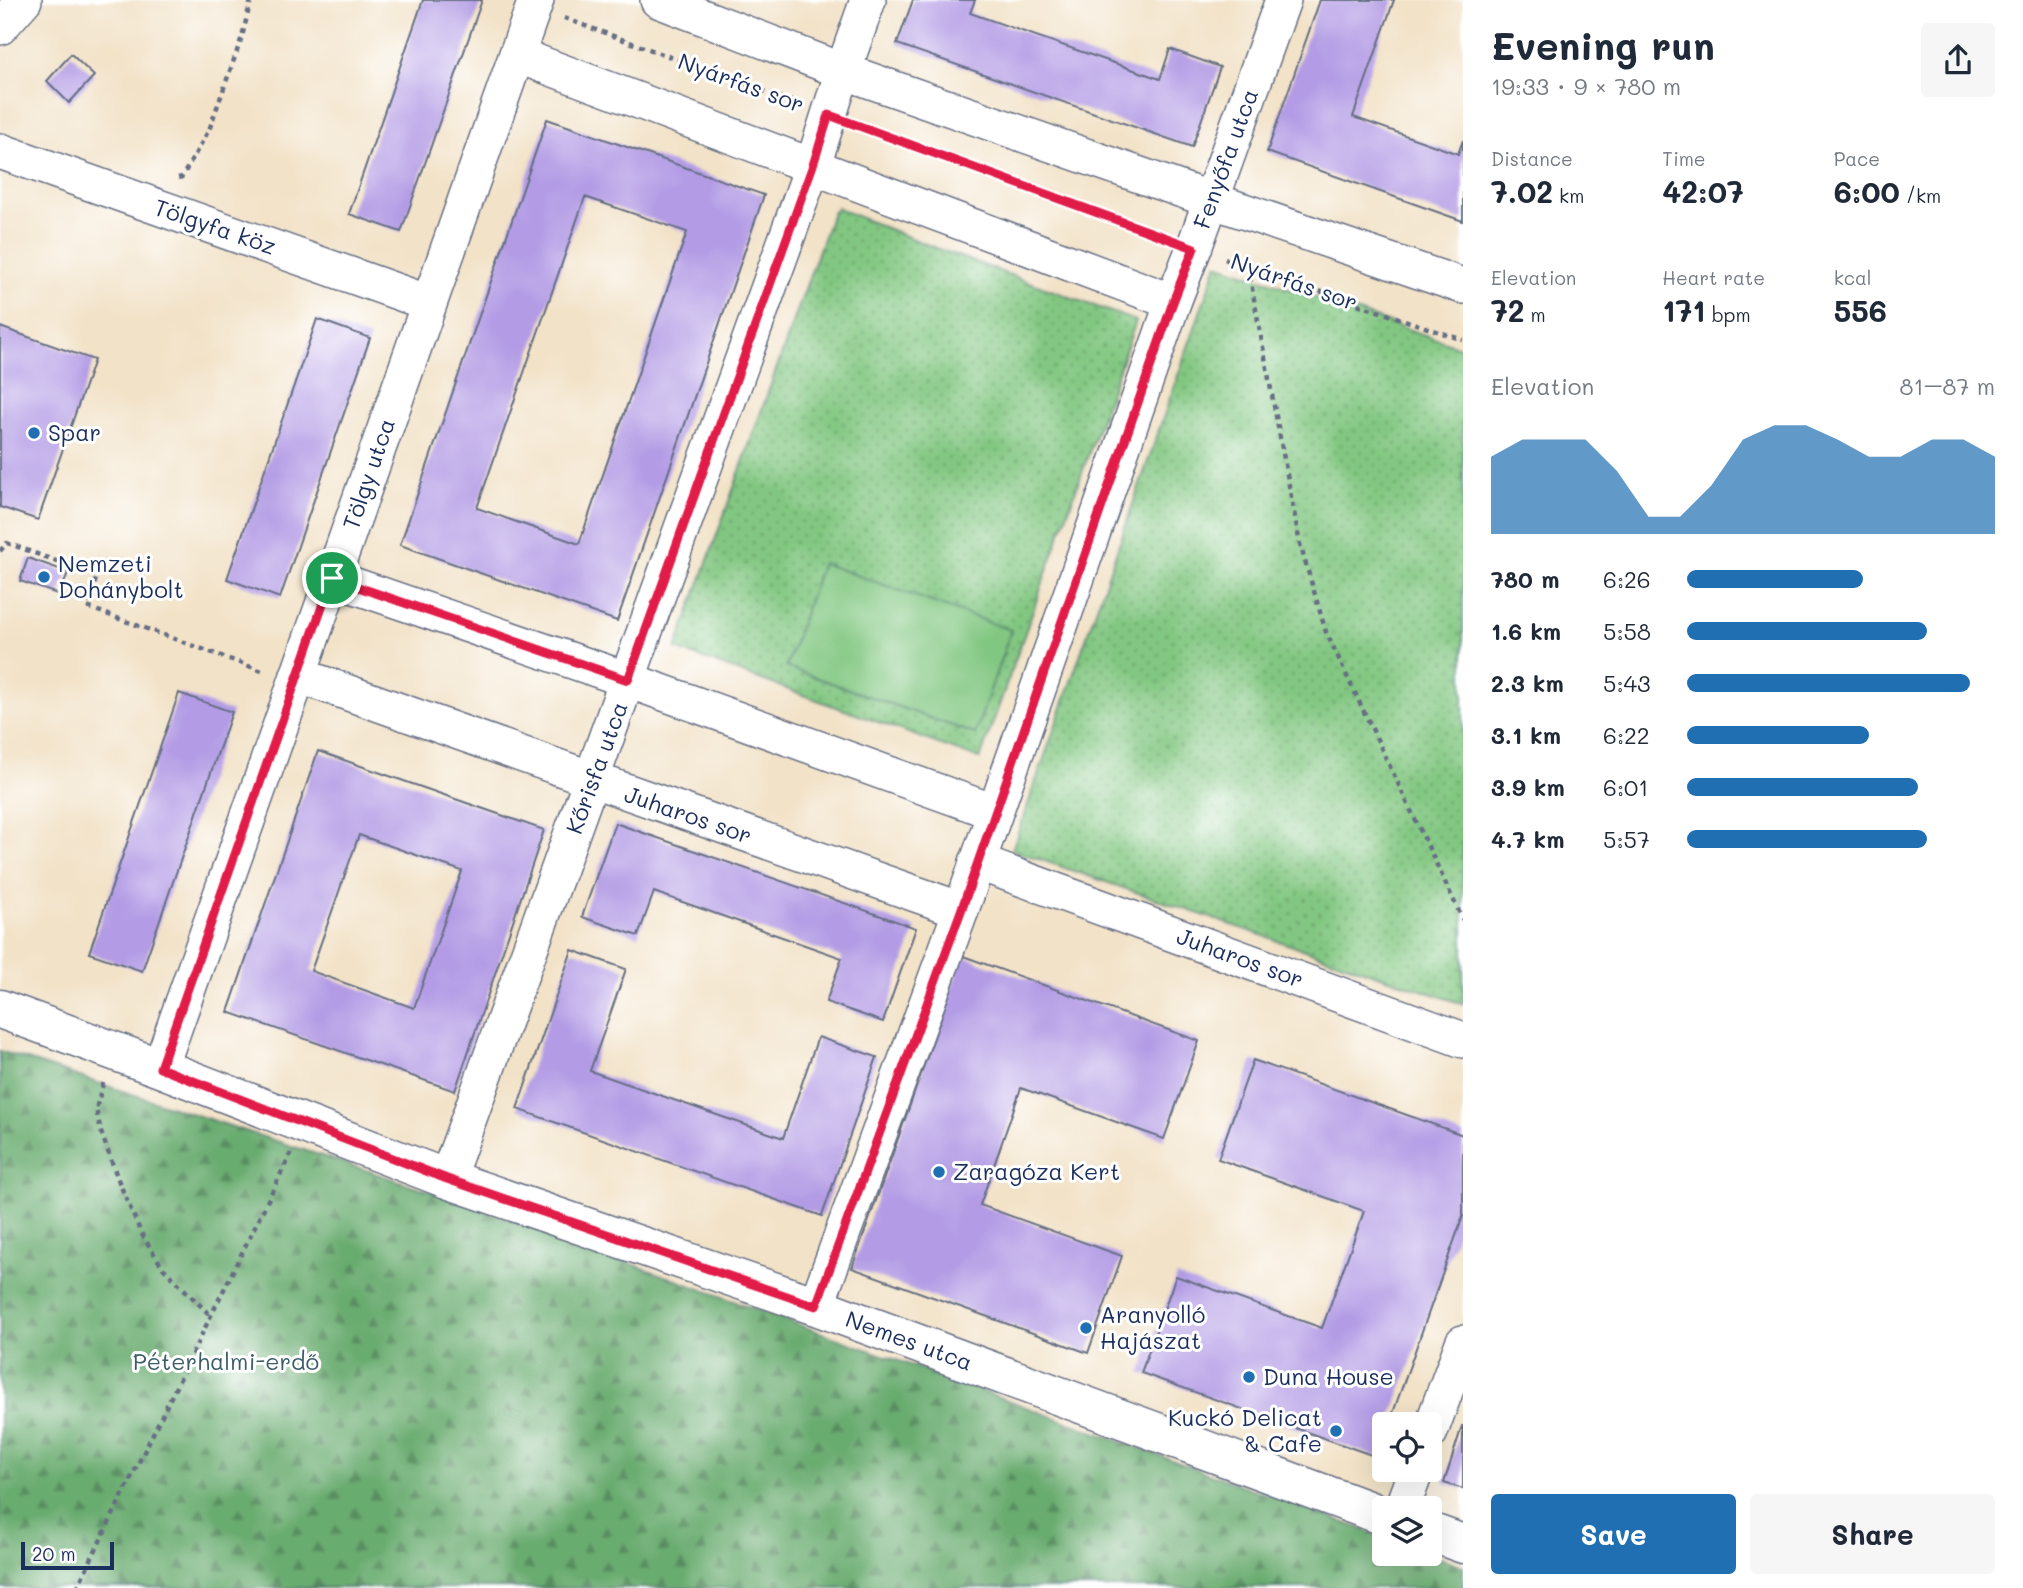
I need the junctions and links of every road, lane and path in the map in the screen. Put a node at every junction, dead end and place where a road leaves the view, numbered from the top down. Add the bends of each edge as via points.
1 (251, 0) edge
2 (658, 0) edge
3 (868, 0) edge
4 (1283, 0) edge
5 (535, 3) edge
6 (517, 54) junction
7 (843, 71) junction
8 (829, 115) junction
9 (0, 151) edge
10 (813, 165) junction
11 (123, 195) junction
12 (1212, 200) junction
13 (1194, 248) junction
14 (1248, 267) junction
15 (1463, 286) edge
16 (1173, 302) junction
17 (429, 303) junction
18 (1463, 340) edge
19 (0, 551) edge
20 (332, 578) junction
21 (297, 679) junction
22 (628, 680) junction
23 (592, 781) junction
24 (994, 812) junction
25 (977, 862) junction
26 (961, 911) junction
27 (1463, 920) edge
28 (0, 1010) edge
29 (1463, 1040) edge
30 (160, 1068) junction
31 (103, 1082) dead end
32 (305, 1124) junction
33 (447, 1179) junction
34 (816, 1306) junction
35 (211, 1316) junction
36 (1463, 1343) edge
37 (1437, 1412) edge
38 (1372, 1512) edge
39 (1442, 1536) edge
40 (1463, 1544) edge
41 (77, 1588) edge

1 - 11 path via 209,130 182,177
2 - 7 street, Nyárfás sor
3 - 7 street, Kőrisfa utca
4 - 12 street, Fenyőfa utca
5 - 6 street, Tölgy utca
5 - 8 path, Nyárfás sor
6 - 10 street
6 - 17 street, Tölgy utca
7 - 8 street, Kőrisfa utca
7 - 12 street, Nyárfás sor
8 - 10 street, Kőrisfa utca
8 - 13 path, Nyárfás sor
9 - 11 street, Tölgyfa köz
10 - 16 street
10 - 22 street, Kőrisfa utca
11 - 17 street, Tölgyfa köz
12 - 13 street, Fenyőfa utca
12 - 15 street, Nyárfás sor
13 - 14 path, Nyárfás sor
13 - 16 street, Fenyőfa utca
14 - 18 path, Nyárfás sor
14 - 27 path via 1300,544 1326,632
16 - 24 street, Fenyőfa utca
17 - 20 street, Tölgy utca
19 - 21 path via 7,543 97,576 87,607
20 - 21 street, Tölgy utca
20 - 22 street
21 - 23 street, Juharos sor
21 - 30 street, Tölgy utca
22 - 23 street, Kőrisfa utca
22 - 24 street
23 - 26 street, Juharos sor
23 - 33 street, Kőrisfa utca
24 - 25 street, Fenyőfa utca
25 - 26 street, Fenyőfa utca
25 - 29 street, Juharos sor
26 - 34 street, Fenyőfa utca
28 - 30 street, Nemes utca
30 - 32 street, Nemes utca
31 - 35 path via 96,1109 101,1132 141,1233 163,1268
32 - 33 street, Nemes utca
32 - 35 path
33 - 34 street, Nemes utca
34 - 38 street, Nemes utca
35 - 41 path
36 - 37 street
39 - 40 street

